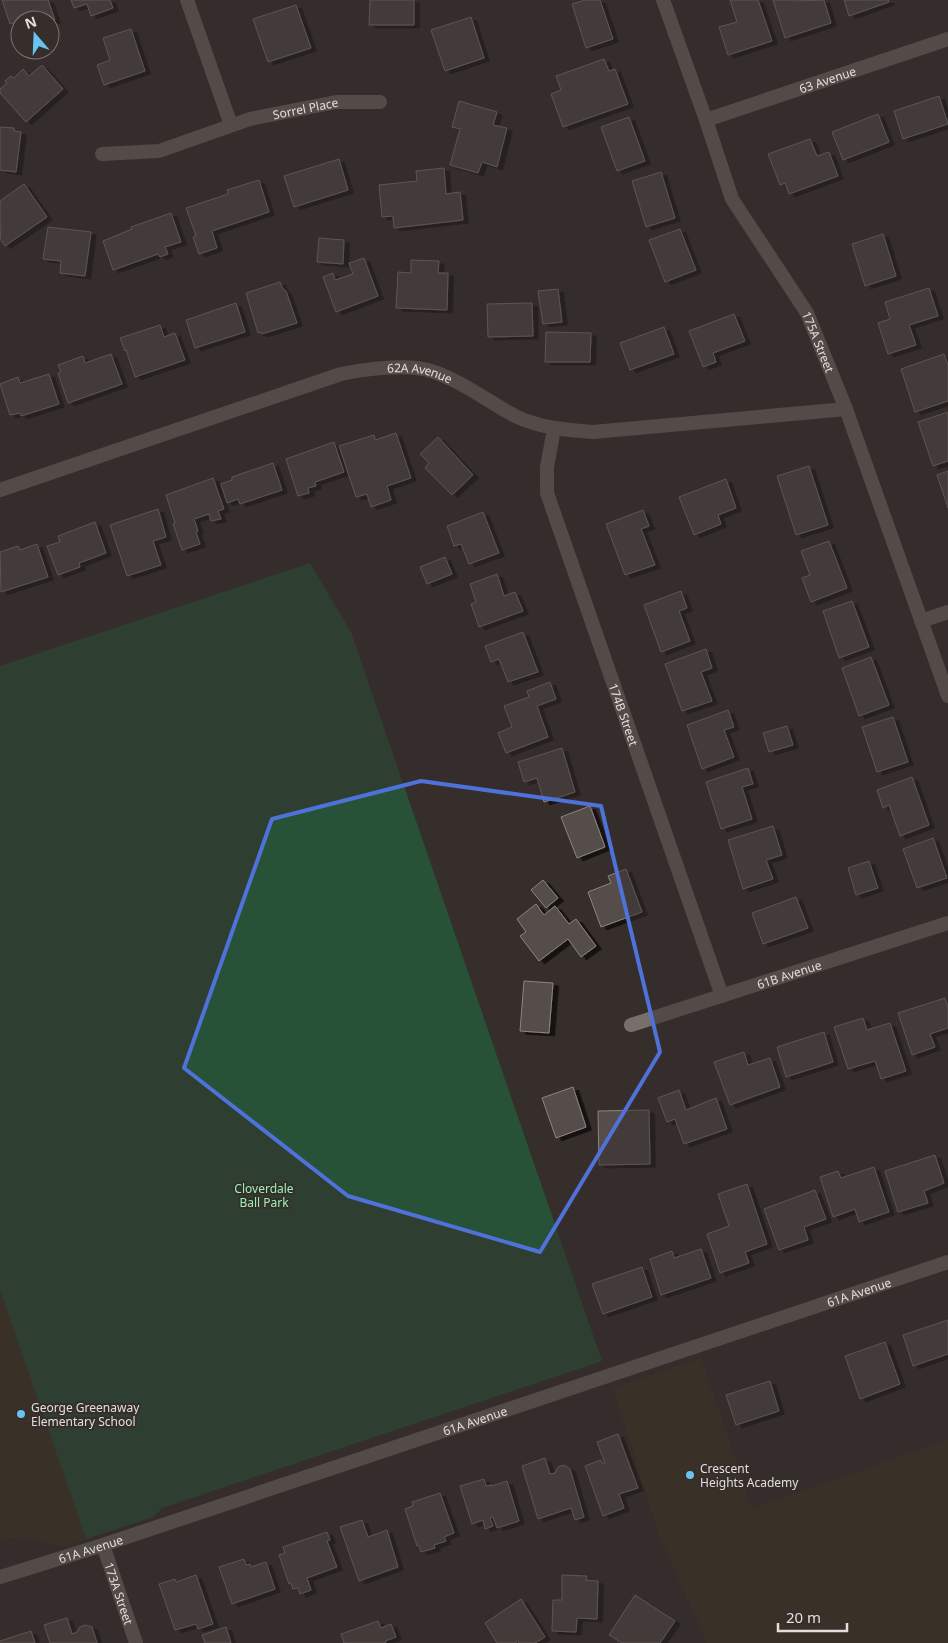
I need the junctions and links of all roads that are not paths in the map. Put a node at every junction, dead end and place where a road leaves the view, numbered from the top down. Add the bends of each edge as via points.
1 (187, 0) edge
2 (663, 0) edge
3 (948, 39) edge
4 (380, 102) dead end
5 (706, 120) junction
6 (231, 125) junction
7 (102, 154) dead end
8 (846, 409) junction
9 (554, 429) junction
10 (0, 490) edge
11 (948, 612) edge
12 (922, 621) junction
13 (948, 696) edge
14 (948, 923) edge
15 (722, 996) junction
16 (631, 1024) dead end
17 (948, 1262) edge
18 (103, 1545) junction
19 (0, 1577) edge
20 (136, 1643) edge

1 - 6 street
2 - 5 street, 175A Street
3 - 5 street, 63 Avenue
4 - 6 street, Sorrel Place via 336,102
5 - 8 street, 175A Street via 732,199 807,313
6 - 7 street, Sorrel Place via 159,150
8 - 9 street, 62A Avenue via 593,432
8 - 12 street, 175A Street
9 - 10 street, 62A Avenue via 517,417 456,382 427,370 393,367 353,371
9 - 15 street, 174B Street via 547,467 548,493
11 - 12 street
12 - 13 street, 175A Street
14 - 15 street, 61B Avenue
15 - 16 street, 61B Avenue
17 - 18 street, 61A Avenue
18 - 19 street, 61A Avenue
18 - 20 street, 173A Street

